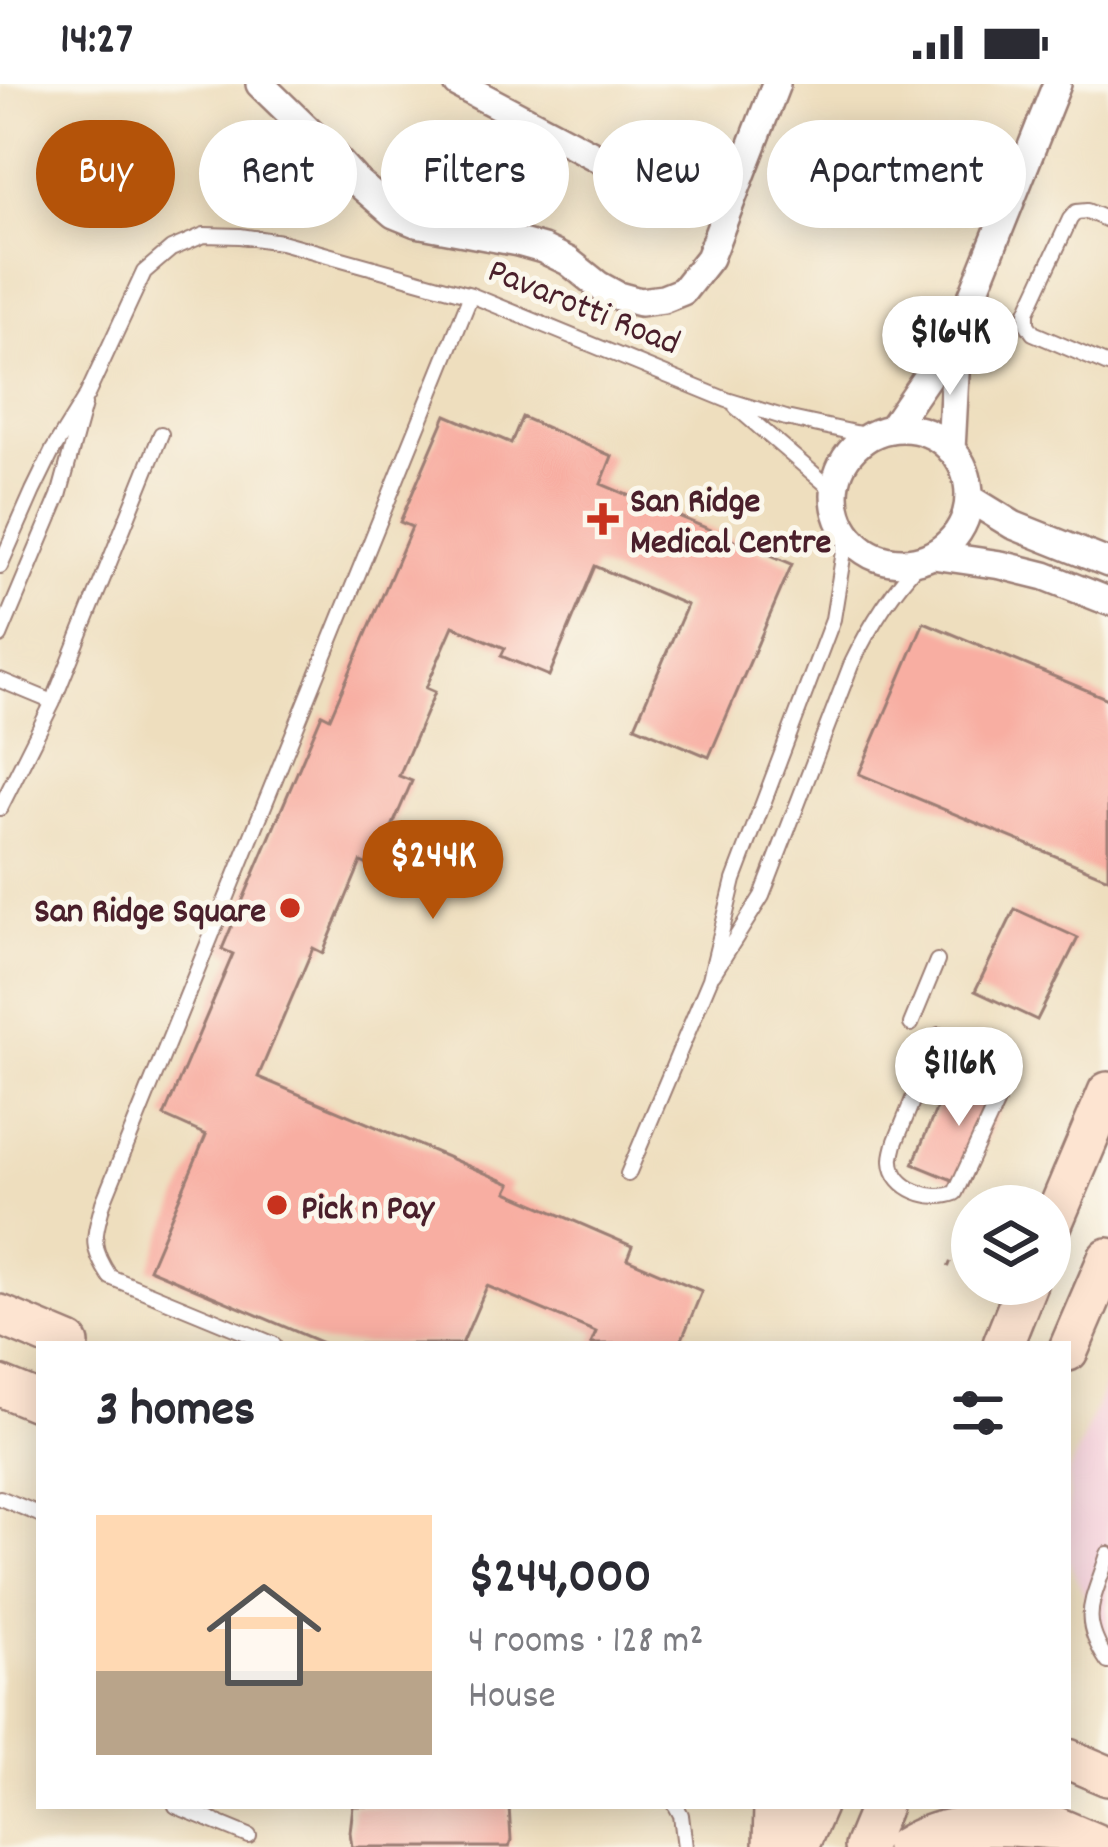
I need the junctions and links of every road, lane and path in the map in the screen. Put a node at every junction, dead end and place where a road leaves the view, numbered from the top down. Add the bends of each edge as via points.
1 (260, 84) edge
2 (458, 84) edge
3 (776, 84) edge
4 (1056, 85) edge
5 (593, 155) edge
6 (1108, 220) edge
7 (471, 295) junction
8 (958, 332) junction
9 (1108, 365) edge
10 (87, 395) junction
11 (727, 400) junction
12 (880, 433) junction
13 (160, 434) dead end
14 (951, 450) junction
15 (835, 492) junction
16 (970, 499) junction
17 (847, 533) junction
18 (927, 557) junction
19 (1108, 563) edge
20 (0, 566) edge
21 (1108, 601) edge
22 (0, 637) edge
23 (0, 680) edge
24 (52, 702) junction
25 (0, 808) edge
26 (937, 961) dead end
27 (710, 979) junction
28 (911, 1024) dead end
29 (939, 1035) dead end
30 (985, 1053) dead end
31 (1108, 1092) edge
32 (628, 1174) dead end
33 (1069, 1185) edge
34 (1108, 1258) edge
35 (1019, 1305) edge
36 (0, 1316) edge
37 (62, 1341) edge
38 (267, 1341) edge
39 (1004, 1341) edge
40 (1071, 1344) edge
41 (0, 1386) edge
42 (36, 1401) edge
43 (0, 1498) edge
44 (36, 1513) edge
45 (1108, 1554) edge
46 (1108, 1662) edge
47 (183, 1809) edge
48 (678, 1809) edge
49 (773, 1809) edge
50 (815, 1809) edge
51 (880, 1809) edge
52 (1015, 1809) edge
53 (1058, 1829) junction
54 (249, 1836) dead end
55 (685, 1847) edge
56 (773, 1847) edge
57 (798, 1847) edge
58 (864, 1847) edge
59 (905, 1847) edge
60 (1103, 1847) edge

1 - 3 street via 394,214 542,249 640,302 683,291 709,258
2 - 5 street
4 - 8 street
6 - 9 lane via 1087,211 1070,219 1027,324
7 - 10 lane, Pavarotti Road via 281,242 204,236 144,272
7 - 11 lane, Pavarotti Road
7 - 38 lane via 94,1239 110,1277
8 - 12 street
8 - 14 street
10 - 20 lane
10 - 22 lane via 59,496
11 - 12 lane, Pavarotti Road via 816,426
11 - 15 lane, Pavarotti Road
12 - 14 street via 913,429
12 - 15 street via 851,451
13 - 24 lane
14 - 16 street
15 - 17 street
16 - 18 street via 958,532
16 - 19 street
17 - 18 street via 880,558
17 - 27 lane via 833,620 734,880
18 - 21 street via 1001,565
18 - 27 lane via 886,600 850,665 762,896
23 - 24 lane
24 - 25 lane
26 - 28 lane
27 - 32 lane
29 - 30 lane via 891,1160 915,1192 955,1192 997,1102
31 - 33 main road
34 - 40 main road
35 - 39 main road
36 - 37 main road
41 - 42 main road
43 - 44 lane
45 - 46 lane via 1089,1614
47 - 54 lane
48 - 55 lane
49 - 56 main road
50 - 57 main road
51 - 58 main road
52 - 53 main road
53 - 59 main road via 960,1826
53 - 60 main road

